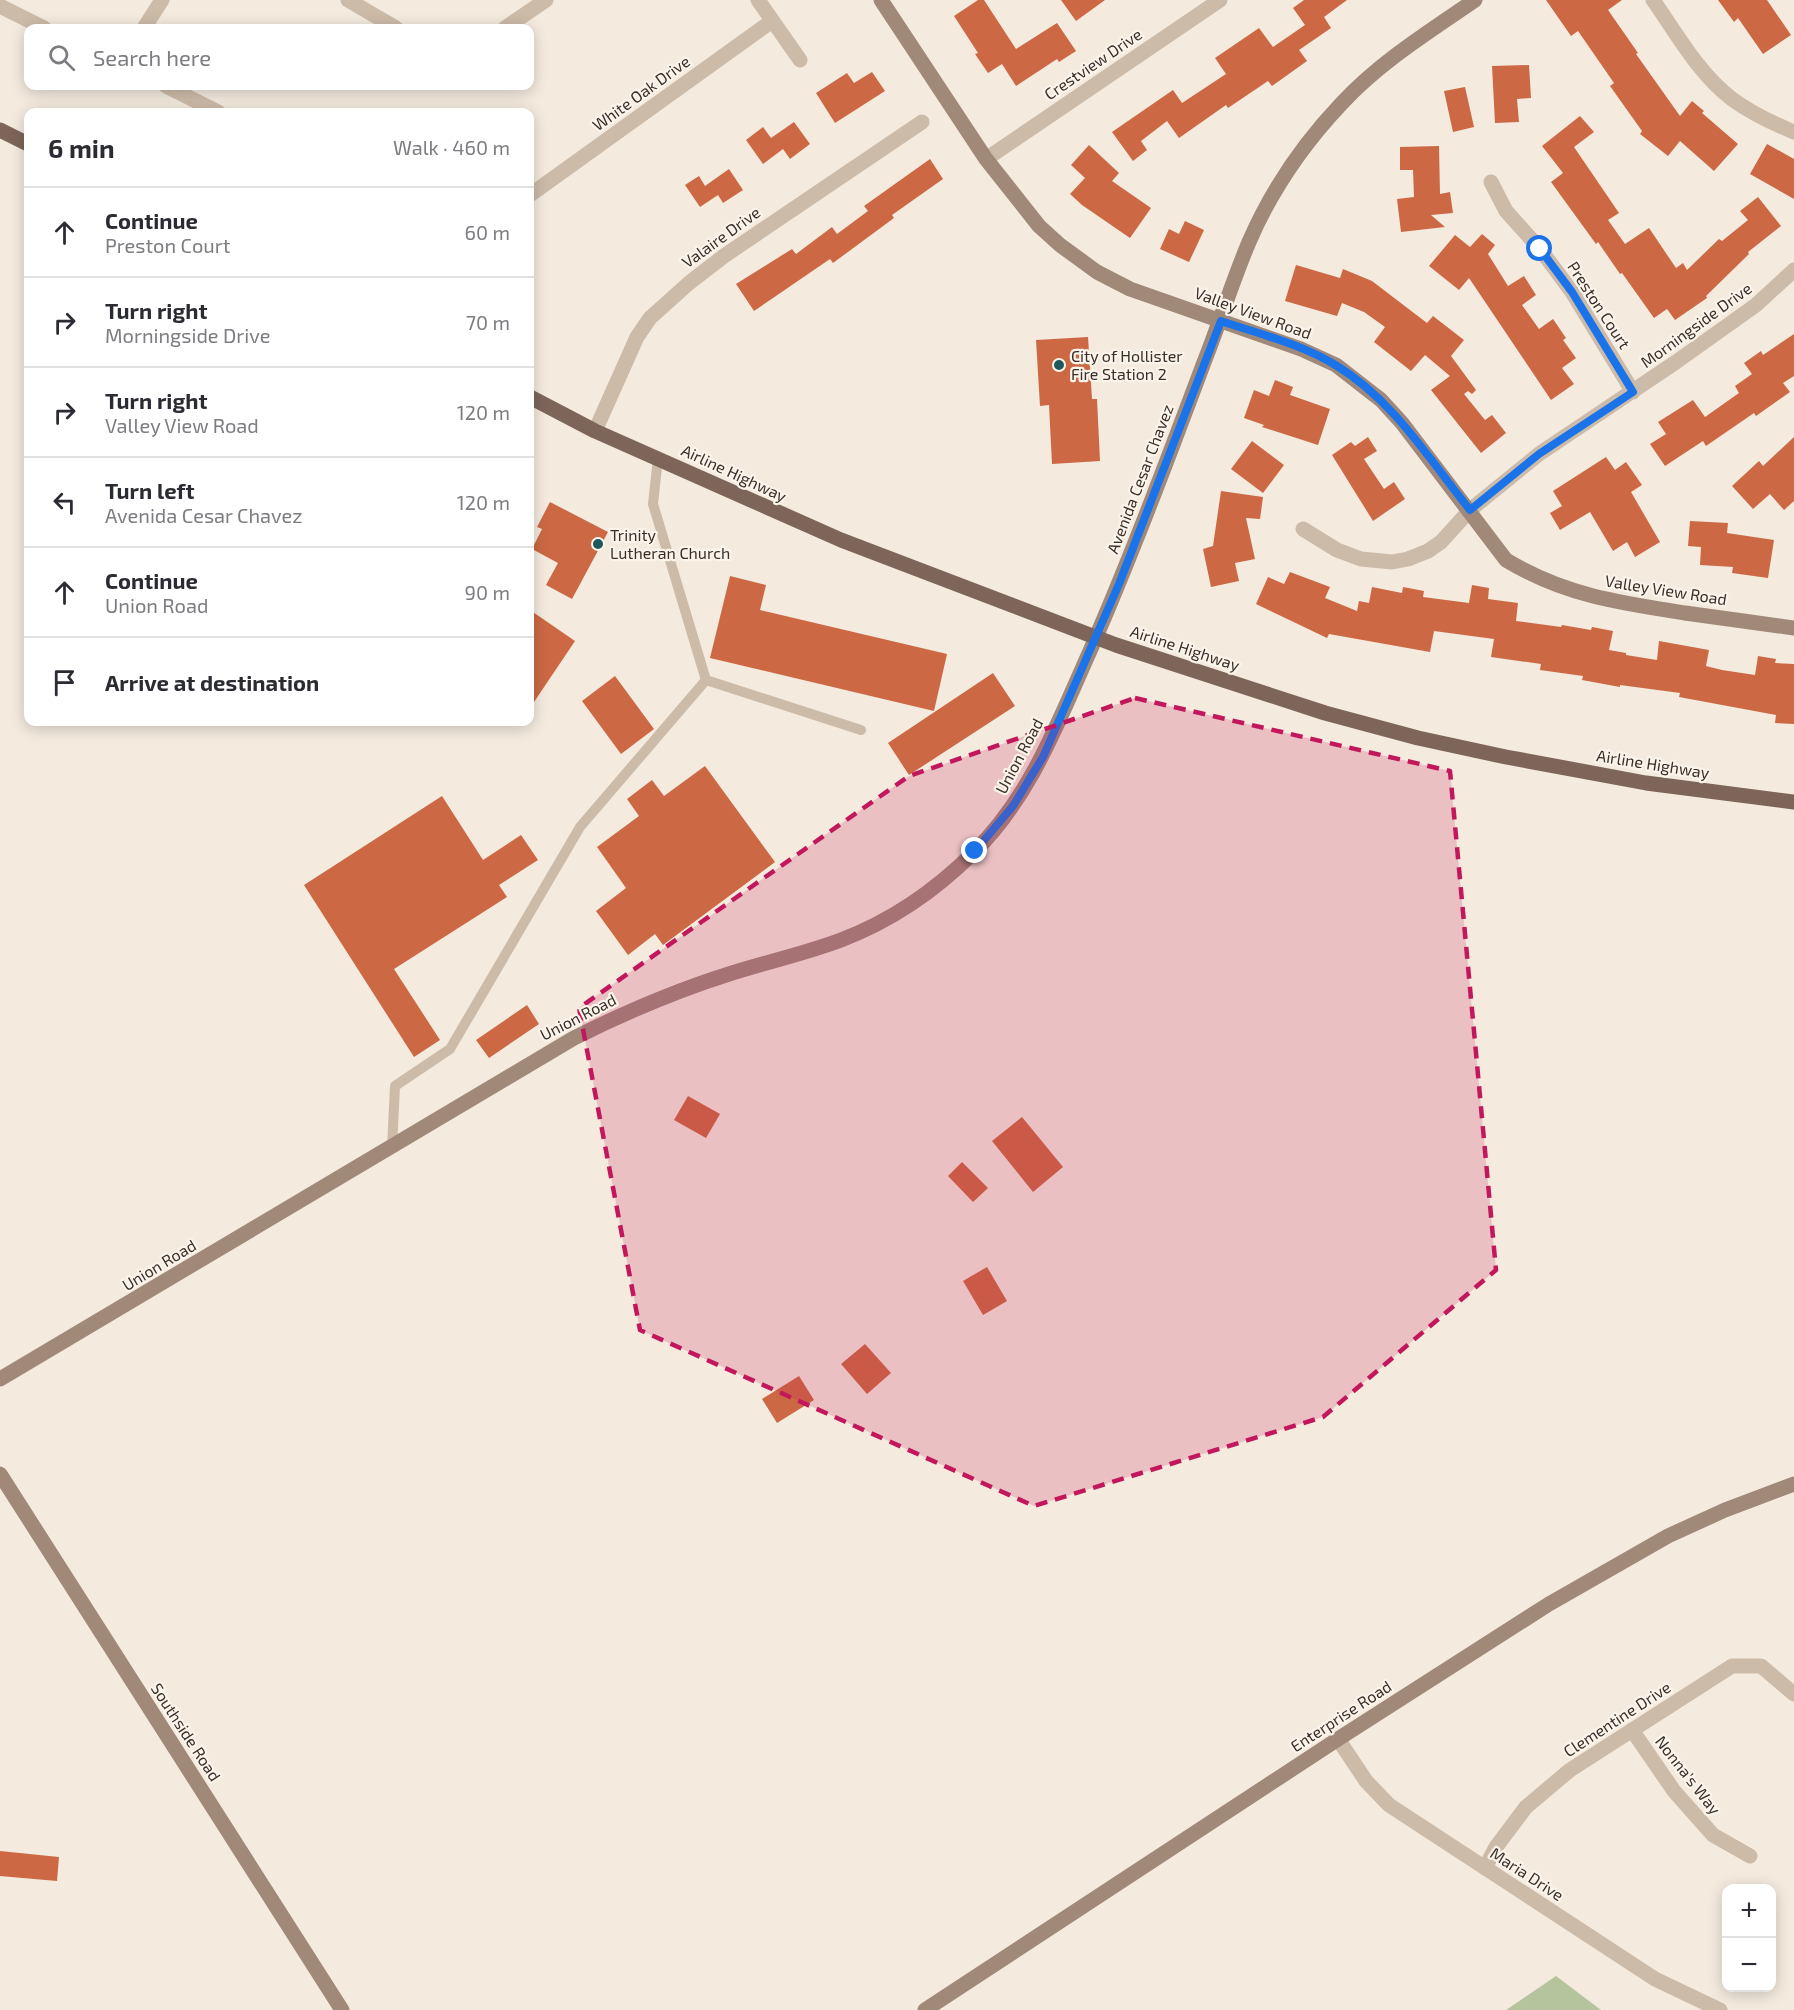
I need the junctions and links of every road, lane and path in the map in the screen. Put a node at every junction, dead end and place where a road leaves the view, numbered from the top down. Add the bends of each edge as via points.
1 (162, 0) edge
2 (348, 0) edge
3 (546, 0) edge
4 (758, 0) edge
5 (881, 0) edge
6 (1220, 0) edge
7 (1475, 0) edge
8 (1653, 0) edge
9 (0, 6) edge
10 (772, 21) junction
11 (36, 24) edge
12 (147, 24) edge
13 (389, 24) edge
14 (511, 24) edge
15 (800, 60) dead end
16 (174, 90) edge
17 (210, 108) edge
18 (922, 122) dead end
19 (0, 130) edge
20 (1794, 132) edge
21 (24, 142) edge
22 (986, 159) junction
23 (1491, 182) dead end
24 (534, 192) edge
25 (1794, 270) edge
26 (1221, 321) junction
27 (1633, 392) junction
28 (534, 400) edge
29 (596, 431) junction
30 (658, 458) junction
31 (1470, 510) junction
32 (1303, 529) dead end
33 (1794, 628) edge
34 (1095, 638) junction
35 (706, 680) junction
36 (861, 730) dead end
37 (1794, 802) edge
38 (392, 1148) junction
39 (0, 1379) edge
40 (0, 1474) edge
41 (1794, 1484) edge
42 (1794, 1694) edge
43 (1632, 1730) junction
44 (1338, 1739) junction
45 (1750, 1856) dead end
46 (1485, 1868) junction
47 (342, 2010) edge
48 (925, 2010) edge
49 (1720, 2010) edge

1 - 12 street
2 - 13 street
3 - 14 street
4 - 10 street
5 - 22 street, Valley View Road
6 - 22 street, Crestview Drive
7 - 26 street, Avenida Cesar Chavez via 1370,77 1342,102 1310,141 1269,202 1248,244
8 - 20 street via 1714,83 1763,119
9 - 11 street
10 - 15 street
10 - 24 street, White Oak Drive
16 - 17 street
18 - 29 street, Valaire Drive via 724,256 650,318 637,337
19 - 21 main road
22 - 26 street, Valley View Road via 1039,226 1097,272 1130,289
23 - 27 street, Preston Court via 1506,211 1572,292
25 - 27 street, Morningside Drive via 1756,305
26 - 31 street, Valley View Road via 1301,349 1336,365 1361,383 1402,423
26 - 34 street, Avenida Cesar Chavez
27 - 31 street, Morningside Drive via 1539,454
28 - 29 main road, Airline Highway
29 - 30 main road, Airline Highway
30 - 34 main road, Airline Highway via 841,540
30 - 35 lane via 654,504
31 - 32 street, Morningside Drive via 1428,551 1392,562 1361,560
31 - 33 street, Valley View Road via 1506,560 1564,588 1613,602
34 - 37 main road, Airline Highway via 1325,713 1418,738 1646,783
34 - 38 street, Union Road via 1043,757 1013,806 975,851 912,904 839,940 729,974 624,1013 535,1060
35 - 36 lane
35 - 38 lane via 580,827 450,1049 395,1086
38 - 39 street, Union Road
40 - 47 street, Southside Road
41 - 44 street, Enterprise Road via 1668,1536 1512,1627
42 - 43 street, Clementine Drive via 1761,1666 1732,1666
43 - 45 street, Nonna's Way via 1674,1791 1713,1836
43 - 46 street, Clementine Drive via 1570,1770 1526,1807
44 - 46 street, Maria Drive via 1389,1805
44 - 48 street, Enterprise Road
46 - 49 street, Maria Drive via 1655,1979

